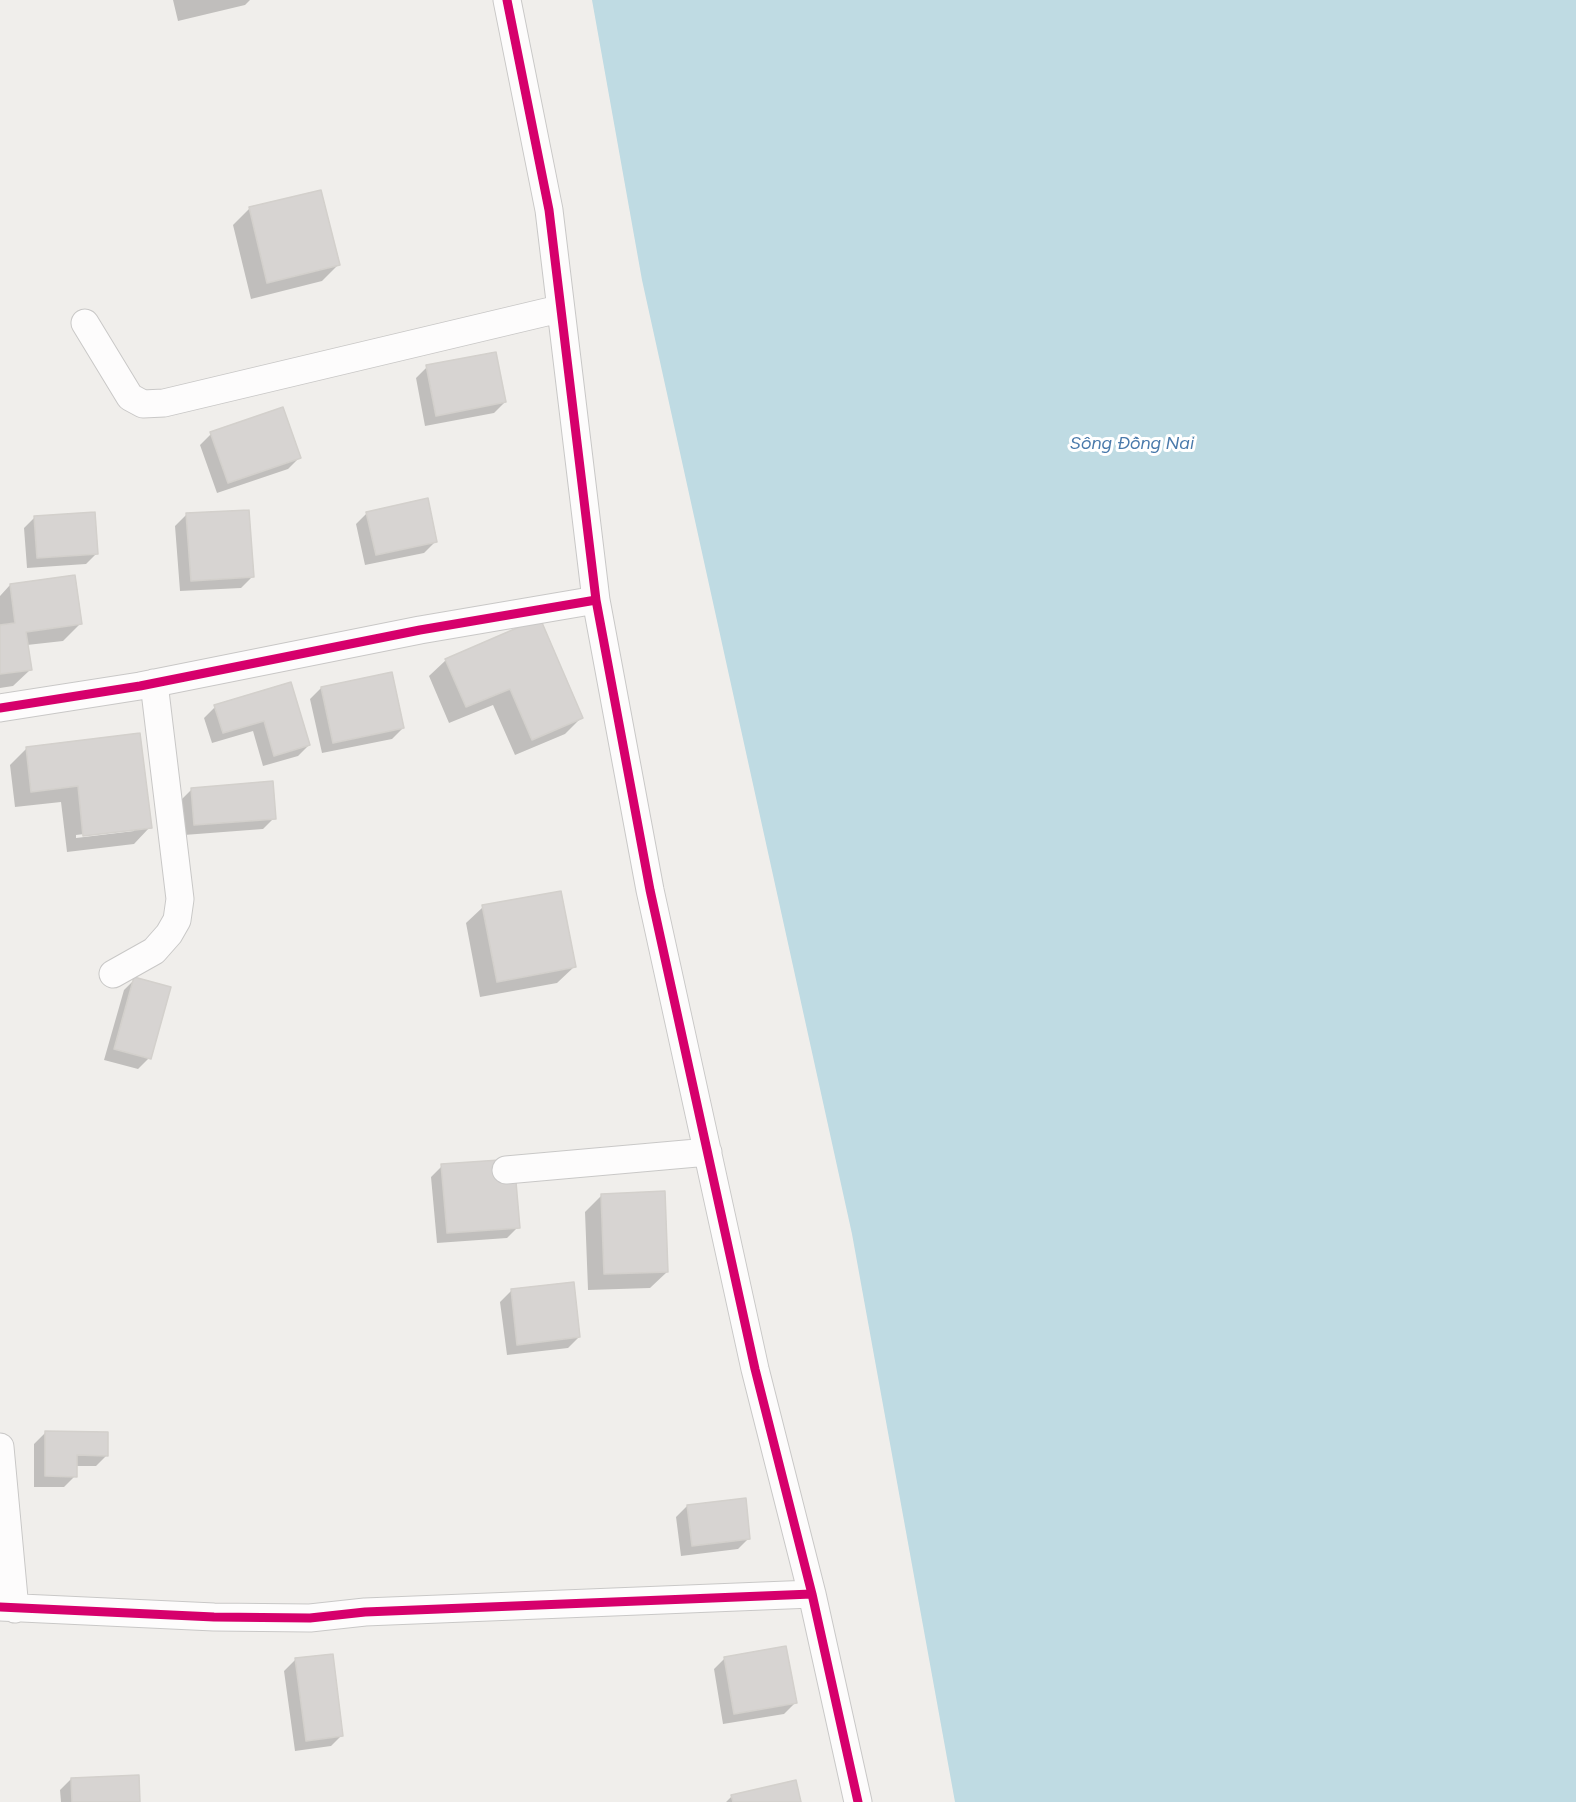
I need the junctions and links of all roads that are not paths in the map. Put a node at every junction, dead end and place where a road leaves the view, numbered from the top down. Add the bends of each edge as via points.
1 (507, 0) edge
2 (559, 309) junction
3 (85, 323) dead end
4 (596, 600) junction
5 (154, 683) junction
6 (0, 708) edge
7 (113, 974) dead end
8 (708, 1152) junction
9 (506, 1170) dead end
10 (0, 1447) edge
11 (812, 1594) junction
12 (8, 1608) edge
13 (858, 1802) edge

1 - 2 street via 549,210
2 - 3 street via 164,403 143,404 130,397
2 - 4 street
4 - 5 street
4 - 8 street via 650,890
5 - 6 street
5 - 7 street via 180,899 170,934 154,951
8 - 9 street
8 - 11 street via 755,1369
10 - 12 street
11 - 12 street via 365,1612 310,1618
11 - 13 street

